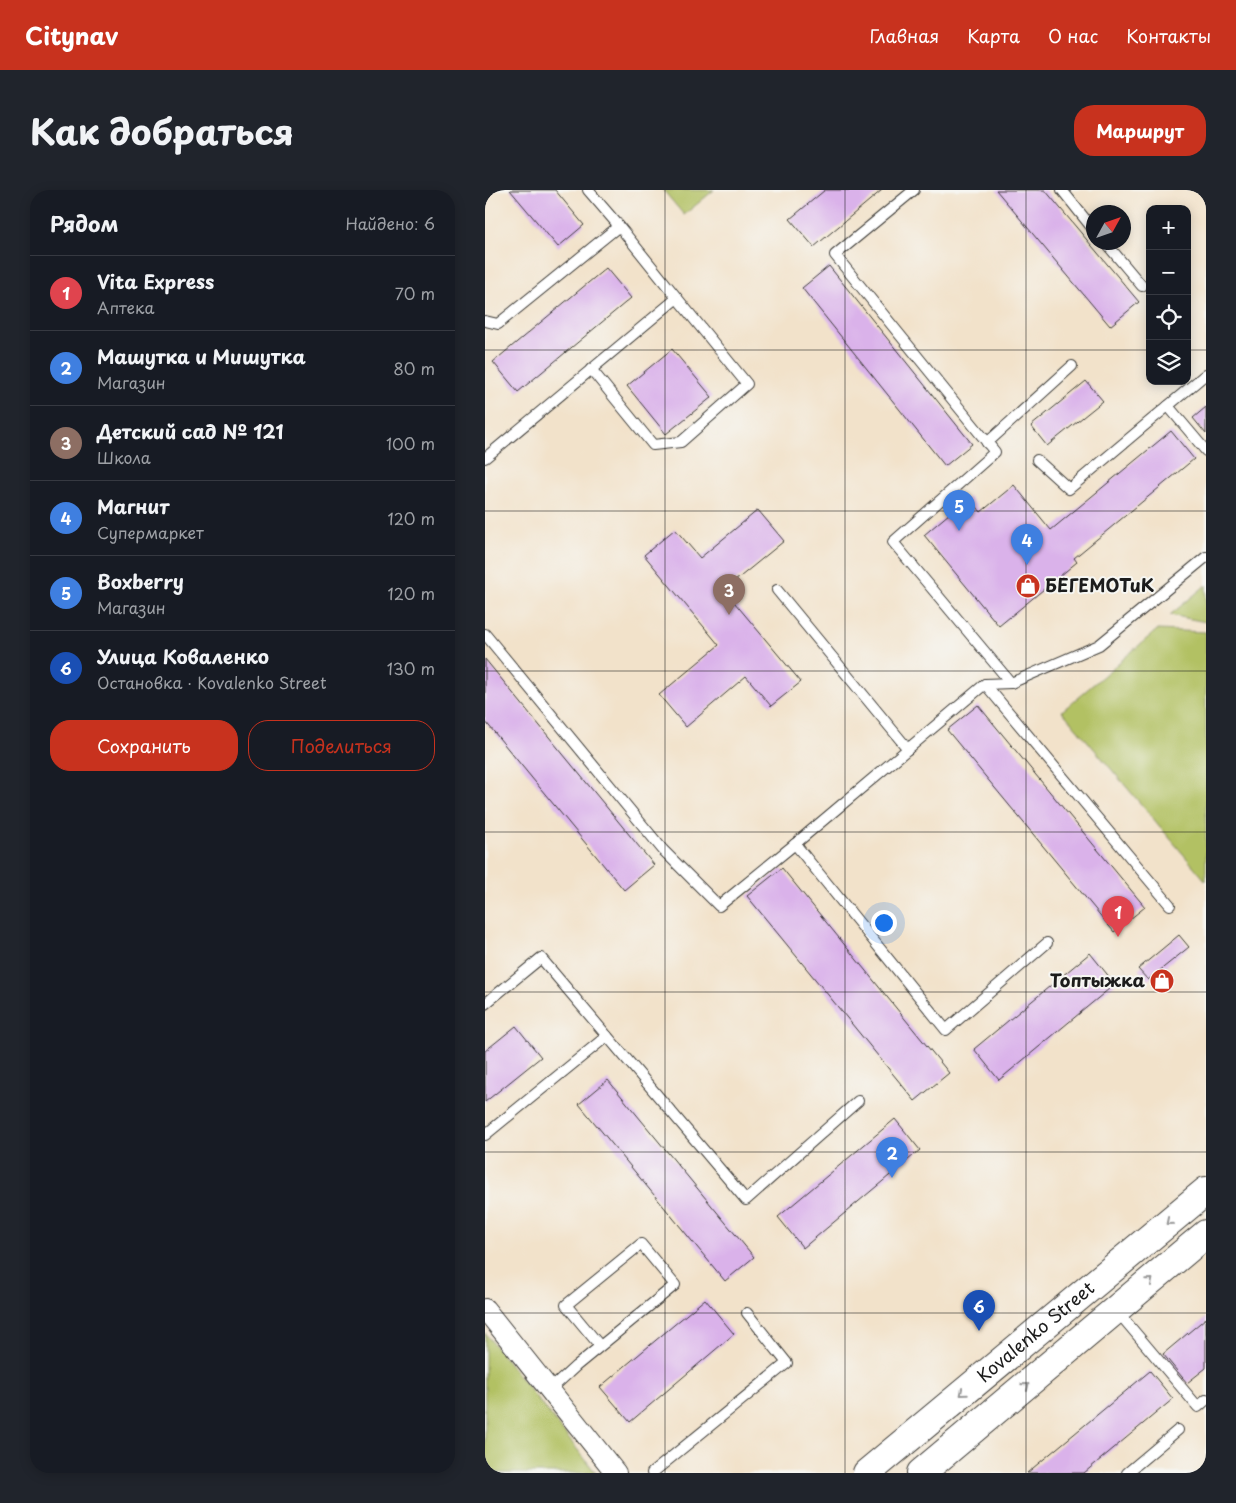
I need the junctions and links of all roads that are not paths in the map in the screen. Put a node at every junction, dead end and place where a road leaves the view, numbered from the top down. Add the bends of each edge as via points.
1 (588, 190) edge
2 (914, 190) edge
3 (1062, 190) edge
4 (1086, 220) edge
5 (619, 226) junction
6 (1112, 250) edge
7 (1142, 286) dead end
8 (677, 298) junction
9 (485, 320) edge
10 (1073, 366) dead end
11 (591, 369) junction
12 (1206, 374) edge
13 (1168, 406) junction
14 (987, 443) junction
15 (1206, 452) edge
16 (485, 458) edge
17 (1037, 460) dead end
18 (1206, 558) edge
19 (777, 590) dead end
20 (485, 634) edge
21 (1011, 683) junction
22 (985, 684) junction
23 (908, 749) junction
24 (795, 844) junction
25 (1170, 904) dead end
26 (1047, 943) dead end
27 (485, 1004) edge
28 (607, 1036) junction
29 (858, 1101) dead end
30 (485, 1135) edge
31 (1206, 1191) edge
32 (1206, 1234) edge
33 (485, 1309) edge
34 (1116, 1310) junction
35 (747, 1313) dead end
36 (600, 1346) junction
37 (549, 1390) junction
38 (1206, 1400) edge
39 (1178, 1430) dead end
40 (615, 1473) edge
41 (652, 1473) edge
42 (867, 1473) edge
43 (921, 1473) edge
44 (1127, 1473) edge

1 - 5 lane
2 - 14 lane via 835,255
3 - 4 lane
5 - 8 lane
5 - 9 lane via 498,324
6 - 7 lane
8 - 11 lane
8 - 11 lane via 747,384 681,442 653,445
10 - 14 lane
11 - 16 lane
12 - 13 lane
13 - 15 lane
13 - 17 lane via 1069,489
14 - 21 lane via 995,452 893,542
18 - 21 lane via 1099,645
19 - 23 lane
20 - 24 lane via 663,850 719,906
21 - 22 lane
22 - 23 lane
22 - 25 lane
23 - 24 lane
24 - 26 lane via 946,1030
27 - 28 lane via 541,958
28 - 29 lane via 746,1200
28 - 30 lane
31 -> 42 main road, Kovalenko Street
34 -> 32 main road, Kovalenko Street
33 - 37 street
34 - 38 lane via 1198,1407
43 -> 34 main road, Kovalenko Street
35 - 41 lane via 787,1363
36 - 36 lane via 675,1285 641,1244 566,1305
36 - 37 lane
37 - 40 street
39 - 44 lane

